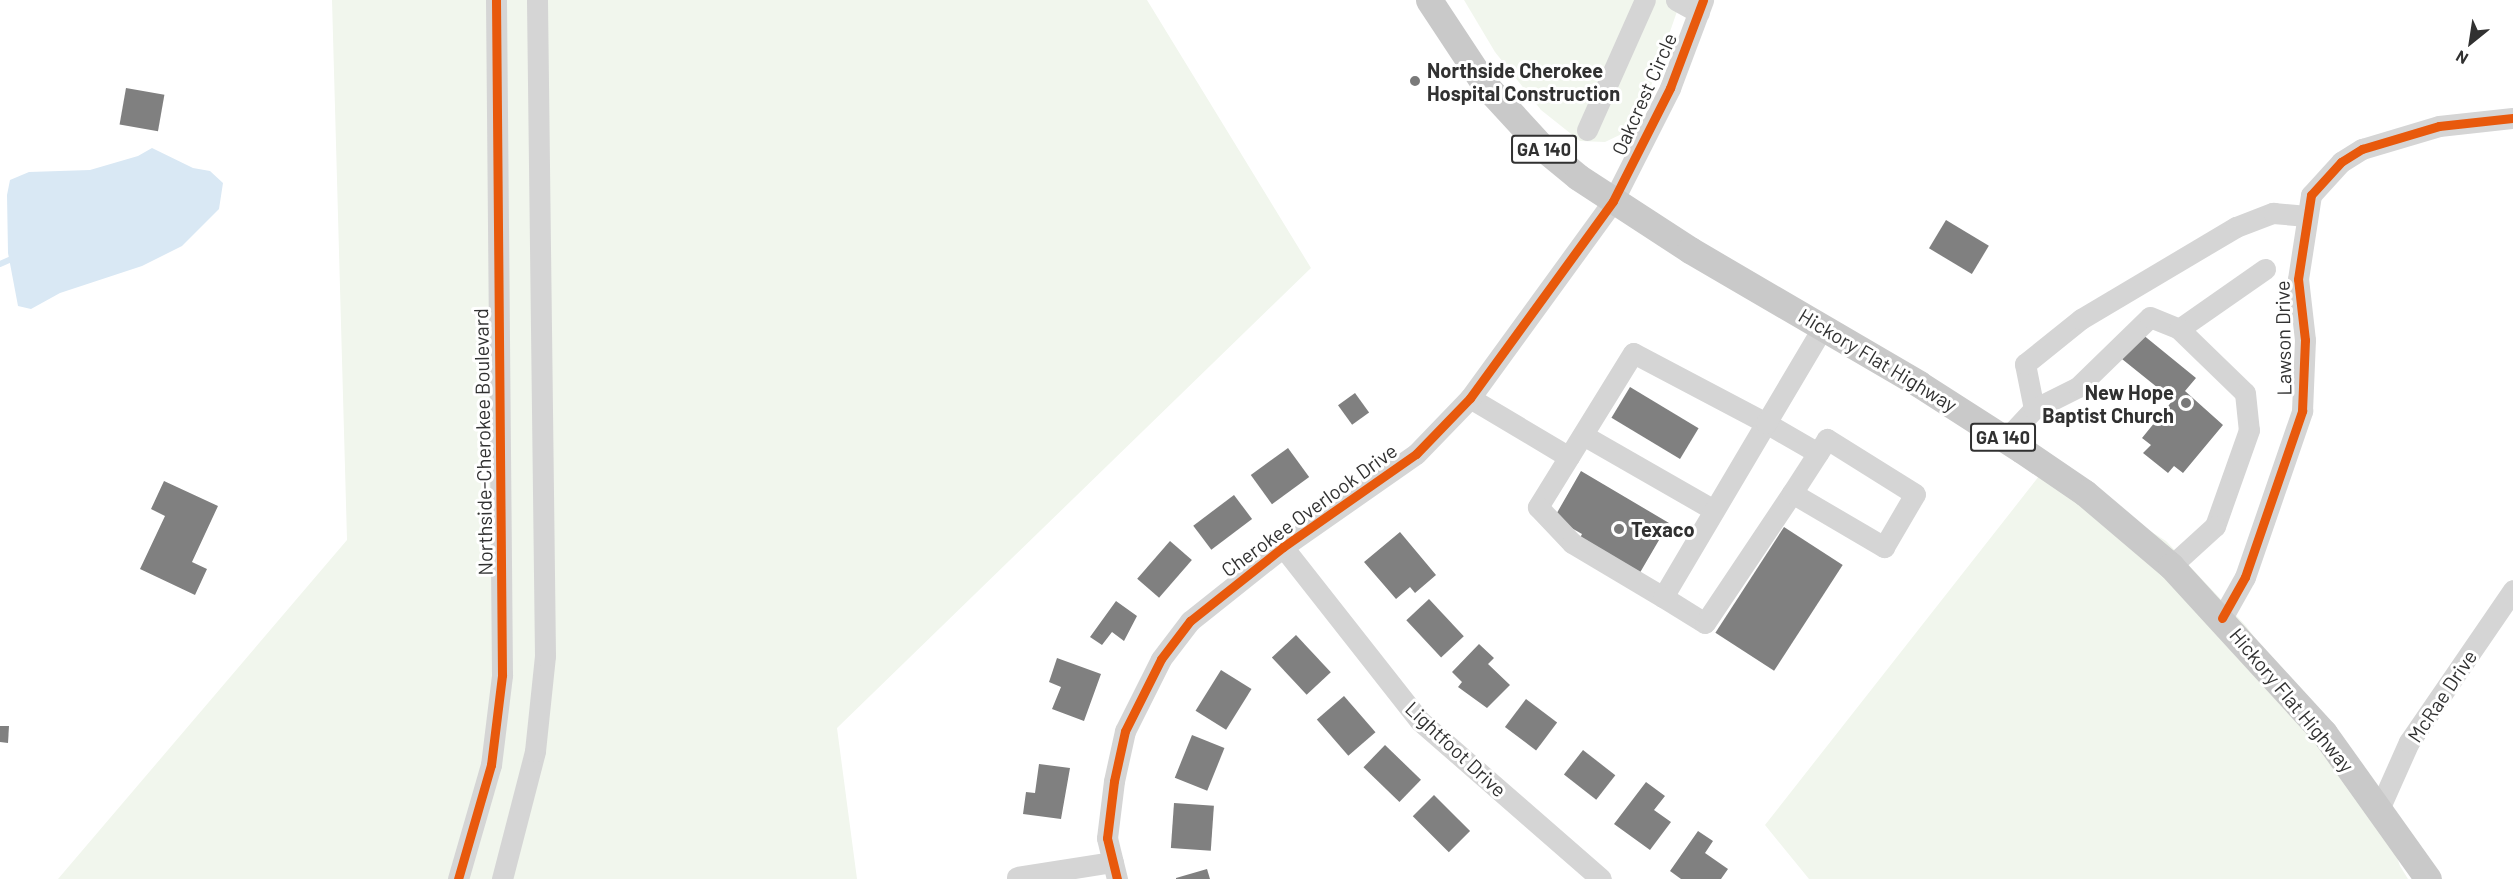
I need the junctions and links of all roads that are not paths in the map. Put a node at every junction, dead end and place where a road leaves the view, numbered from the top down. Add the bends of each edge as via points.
1 (496, 0) edge
2 (537, 0) edge
3 (1429, 0) edge
4 (1645, 0) edge
5 (1676, 0) edge
6 (1701, 7) edge
7 (2513, 118) edge
8 (1587, 130) dead end
9 (1613, 201) junction
10 (2307, 216) junction
11 (2265, 269) dead end
12 (1823, 327) junction
13 (2179, 329) junction
14 (1470, 398) junction
15 (2034, 409) junction
16 (1766, 423) junction
17 (1583, 435) junction
18 (2006, 439) junction
19 (1818, 453) junction
20 (1569, 457) junction
21 (1792, 493) junction
22 (1714, 510) junction
23 (1283, 547) junction
24 (2171, 566) junction
25 (2513, 590) edge
26 (1663, 597) junction
27 (2222, 618) junction
28 (2380, 807) junction
29 (1115, 870) edge
30 (1588, 875) edge
31 (1017, 877) dead end
32 (458, 879) edge
33 (502, 879) edge
34 (2428, 879) edge

1 - 32 street, Northside-Cherokee Boulevard via 502,675 491,765
2 - 33 street via 545,656 536,751
3 - 9 main road, Hickory Flat Highway / GA 140 via 1507,110 1543,148
4 - 8 street
5 - 6 street
6 - 9 street, Oakcrest Circle via 1670,88
7 - 10 street, Lawson Drive via 2439,126 2362,149 2342,162 2311,195
9 - 12 main road, Hickory Flat Highway / GA 140
9 - 14 street, Cherokee Overlook Drive
10 - 15 street via 2273,213 2236,227 2081,319 2025,364
10 - 27 street, Lawson Drive via 2298,279 2305,340 2302,411 2245,577
11 - 13 street
12 - 16 street
12 - 18 main road, Hickory Flat Highway / GA 140
13 - 15 street via 2150,317 2078,387
13 - 24 street via 2245,393 2249,430 2215,526
14 - 20 street
14 - 23 street, Cherokee Overlook Drive via 1416,454
15 - 18 street
16 - 17 street via 1633,353
16 - 19 street
16 - 22 street
17 - 20 street
17 - 22 street
18 - 24 main road, Hickory Flat Highway / GA 140 via 2085,493
19 - 21 street
19 - 21 street via 1827,439 1915,494 1884,548
20 - 26 street via 1538,507 1572,543
21 - 26 street via 1705,623
22 - 26 street
23 - 29 street, Cherokee Overlook Drive via 1190,621 1156,669 1125,731 1114,781 1107,838
23 - 30 street, Lightfoot Drive via 1420,721
24 - 27 main road, Hickory Flat Highway / GA 140
25 - 28 street, McRae Drive via 2409,742
27 - 28 main road, Hickory Flat Highway / GA 140 via 2324,733
28 - 34 main road, Hickory Flat Highway / GA 140
29 - 31 street

